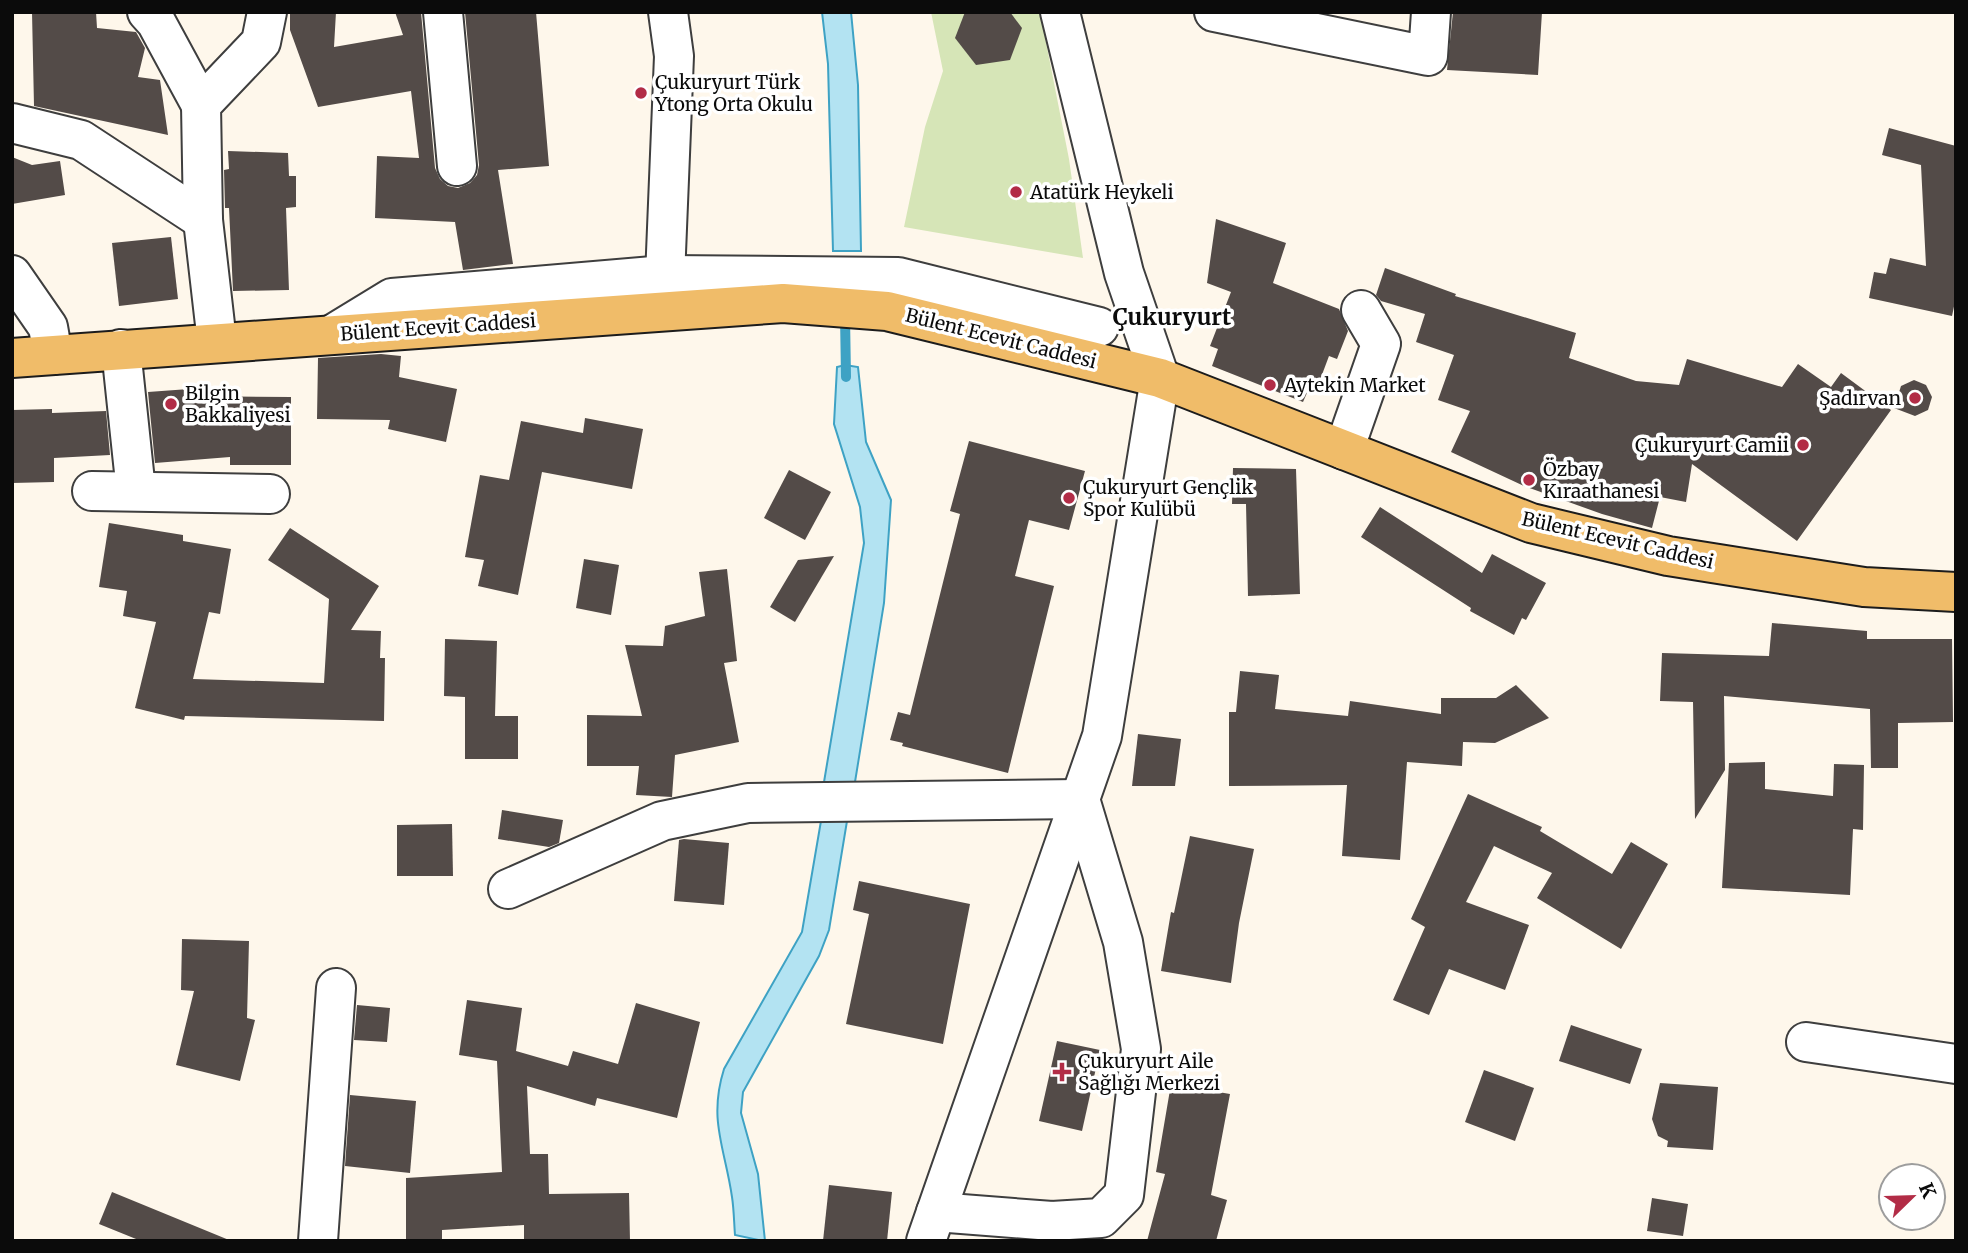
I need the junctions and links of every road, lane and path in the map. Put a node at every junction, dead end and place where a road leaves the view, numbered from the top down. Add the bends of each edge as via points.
1 (147, 12) edge
2 (267, 12) edge
3 (443, 12) edge
4 (668, 12) edge
5 (1060, 12) edge
6 (1214, 12) edge
7 (1431, 12) edge
8 (201, 105) junction
9 (12, 123) edge
10 (457, 166) dead end
11 (203, 220) junction
12 (1124, 274) junction
13 (12, 275) edge
14 (664, 293) junction
15 (1361, 310) dead end
16 (217, 342) junction
17 (1092, 343) junction
18 (121, 349) junction
19 (53, 355) junction
20 (12, 358) edge
21 (1160, 378) junction
22 (1344, 450) junction
23 (92, 491) dead end
24 (136, 491) junction
25 (270, 494) dead end
26 (1956, 592) edge
27 (1080, 799) junction
28 (508, 889) dead end
29 (336, 988) dead end
30 (1806, 1042) dead end
31 (1956, 1064) edge
32 (931, 1226) edge
33 (318, 1241) edge

1 - 8 street
2 - 8 street via 261,43
3 - 10 street
4 - 14 street via 674,56
5 - 12 street
6 - 7 street via 1428,56
8 - 11 street
9 - 11 street via 81,139
11 - 16 street
12 - 17 street
12 - 21 street
13 - 19 street via 48,327
14 - 16 main road, Bülent Ecevit Caddesi via 333,334
14 - 17 main road, Bülent Ecevit Caddesi via 887,311
14 - 17 street via 845,276 898,276
15 - 22 street via 1381,344
16 - 18 main road, Bülent Ecevit Caddesi
17 - 21 main road, Bülent Ecevit Caddesi
18 - 19 main road, Bülent Ecevit Caddesi
18 - 24 street
19 - 20 main road, Bülent Ecevit Caddesi
21 - 22 main road, Bülent Ecevit Caddesi
21 - 27 street via 1102,736
22 - 26 main road, Bülent Ecevit Caddesi via 1531,523 1668,556 1864,587
23 - 24 street
24 - 25 street
27 - 28 street via 748,803 662,821
27 - 32 street
27 - 32 street via 1123,943 1141,1049 1124,1195 1101,1218
29 - 33 street
30 - 31 street

